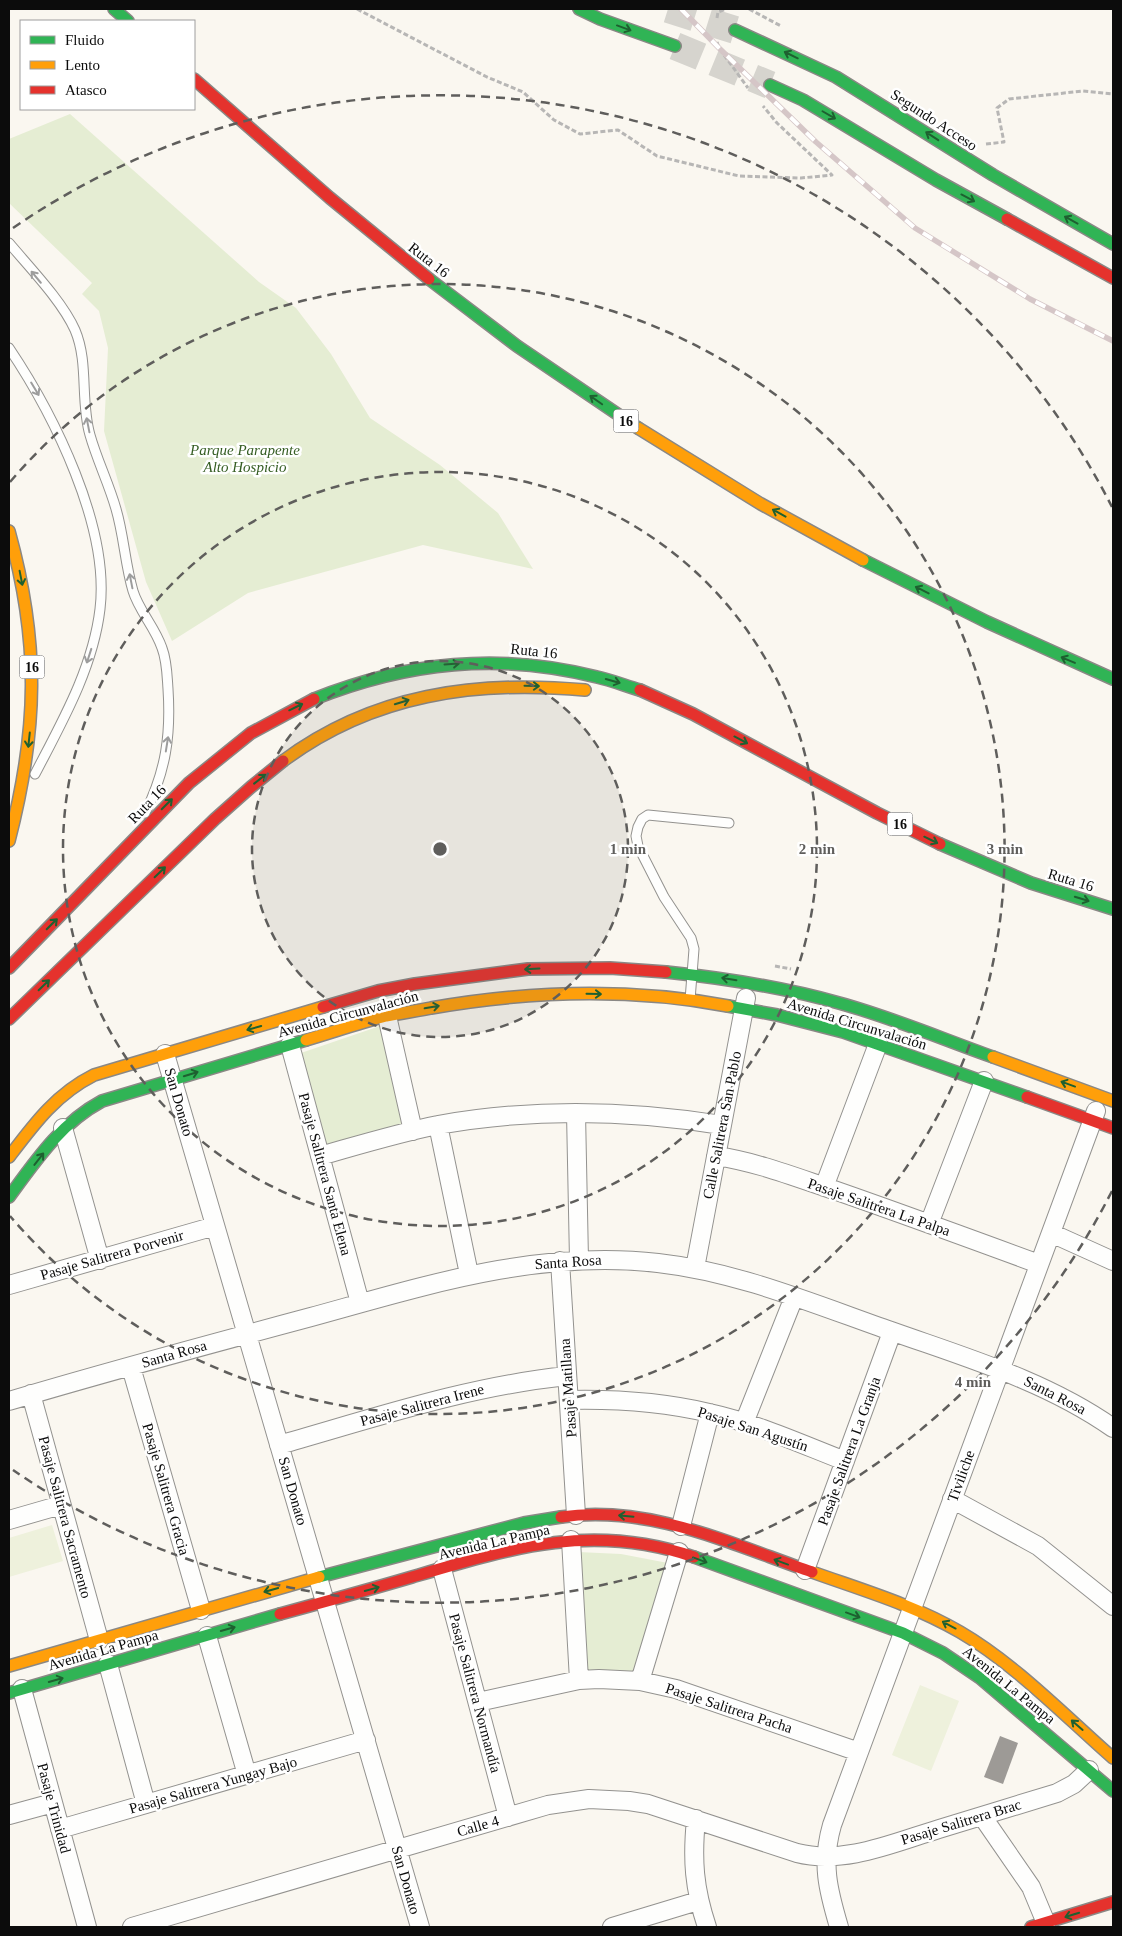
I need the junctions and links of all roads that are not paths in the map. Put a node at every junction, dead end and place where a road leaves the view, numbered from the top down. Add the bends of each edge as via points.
1 (114, 9) edge
2 (579, 9) edge
3 (127, 20) edge
4 (735, 30) tunnel mouth
5 (675, 46) tunnel mouth
6 (195, 80) edge
7 (770, 85) tunnel mouth
8 (9, 243) edge
9 (1113, 244) edge
10 (1113, 278) edge
11 (9, 348) edge
12 (9, 531) edge
13 (1113, 679) edge
14 (594, 691) dead end
15 (619, 695) dead end
16 (698, 717) junction
17 (18, 805) junction
18 (728, 823) dead end
19 (9, 841) edge
20 (109, 864) junction
21 (1113, 909) edge
22 (9, 968) edge
23 (692, 974) junction
24 (749, 982) junction
25 (690, 1000) junction
26 (744, 1008) junction
27 (388, 1016) junction
28 (9, 1019) edge
29 (878, 1044) junction
30 (290, 1045) junction
31 (165, 1054) junction
32 (172, 1080) junction
33 (984, 1081) junction
34 (1107, 1099) edge
35 (576, 1113) junction
36 (1093, 1119) junction
37 (438, 1125) junction
38 (722, 1125) junction
39 (63, 1128) junction
40 (1113, 1128) edge
41 (413, 1130) junction
42 (320, 1156) junction
43 (716, 1156) junction
44 (9, 1157) edge
45 (824, 1187) junction
46 (9, 1197) edge
47 (929, 1224) junction
48 (215, 1226) junction
49 (1051, 1233) junction
50 (100, 1260) junction
51 (579, 1260) junction
52 (560, 1261) junction
53 (1113, 1261) edge
54 (1039, 1264) junction
55 (695, 1268) junction
56 (469, 1274) junction
57 (9, 1285) edge
58 (794, 1297) junction
59 (360, 1304) junction
60 (892, 1332) junction
61 (247, 1334) junction
62 (130, 1367) junction
63 (1000, 1369) junction
64 (567, 1376) junction
65 (31, 1394) junction
66 (569, 1400) junction
67 (9, 1401) edge
68 (710, 1413) junction
69 (1111, 1420) edge
70 (744, 1423) junction
71 (279, 1445) junction
72 (845, 1461) junction
73 (952, 1499) junction
74 (61, 1505) junction
75 (576, 1515) junction
76 (9, 1520) edge
77 (681, 1526) junction
78 (571, 1540) junction
79 (679, 1552) junction
80 (442, 1569) junction
81 (806, 1570) junction
82 (318, 1576) junction
83 (325, 1602) junction
84 (1113, 1606) edge
85 (912, 1608) junction
86 (201, 1610) junction
87 (903, 1633) junction
88 (207, 1636) junction
89 (99, 1640) junction
90 (10, 1661) edge
91 (108, 1664) junction
92 (579, 1680) junction
93 (640, 1681) junction
94 (15, 1691) edge
95 (478, 1702) junction
96 (366, 1740) junction
97 (859, 1752) junction
98 (1113, 1758) edge
99 (1089, 1770) junction
100 (247, 1774) junction
101 (1113, 1791) edge
102 (53, 1803) junction
103 (146, 1804) junction
104 (9, 1815) edge
105 (982, 1816) junction
106 (508, 1817) junction
107 (696, 1819) junction
108 (60, 1829) junction
109 (397, 1849) junction
110 (826, 1857) junction
111 (698, 1901) junction
112 (1113, 1902) edge
113 (1039, 1925) edge
114 (87, 1927) edge
115 (132, 1927) edge
116 (420, 1927) edge
117 (612, 1927) edge
118 (707, 1927) edge
119 (839, 1927) edge

1 - 3 main road
2 -> 5 main road
9 -> 4 main road, Segundo Acceso via 993,175 836,76
13 -> 6 main road, Ruta 16 / 16 via 974,616 848,552 758,502 611,411 415,268 310,182
7 -> 10 main road via 802,100 936,180
20 -> 8 lane via 133,833 159,782 170,718 166,665 157,636 133,591 116,510 89,433 82,356 76,332 60,306
11 -> 17 lane via 42,400 71,466 96,541 101,591 97,626 81,679 61,726
12 -> 17 main road, 16 via 24,594 32,673 30,730
28 -> 14 main road via 223,811 281,763 332,730 389,706 457,690 512,685
15 - 16 main road
20 -> 16 main road, Ruta 16 / 16 via 189,783 261,727 336,689 389,673 444,664 475,663 565,669 620,683
16 -> 21 main road, Ruta 16 / 16 via 944,846 1032,884
17 - 19 main road, 16
18 - 23 lane via 648,815 638,827 638,846 664,897 691,938 694,949
22 -> 20 main road, Ruta 16 / 16
24 -> 23 main road, Avenida Circunvalación
23 - 25 lane
23 -> 31 main road, Avenida Circunvalación via 569,968 452,977 378,992
24 - 26 street, Calle Salitrera San Pablo
34 -> 24 main road, Avenida Circunvalación via 883,1017
25 - 26 main road, Avenida Circunvalación
27 -> 25 main road, Avenida Circunvalación via 470,1001 553,994
26 - 29 main road, Avenida Circunvalación via 810,1023
26 - 38 street, Calle Salitrera San Pablo
27 - 30 main road, Avenida Circunvalación
27 - 41 street
29 - 33 main road, Avenida Circunvalación
29 - 45 street
32 -> 30 main road, Avenida Circunvalación
30 - 42 street, Pasaje Salitrera Santa Elena
31 - 32 street, San Donato
31 - 44 main road, Avenida Circunvalación via 94,1075 69,1088 48,1106
32 - 39 main road, Avenida Circunvalación via 102,1101 81,1112
32 - 48 street, San Donato
33 - 36 main road, Avenida Circunvalación
33 - 47 street
34 - 36 street, Tiviliche
35 - 37 street via 509,1116
35 - 38 street via 652,1115
35 - 51 street
36 - 40 main road, Avenida Circunvalación
36 - 49 street, Tiviliche
37 - 41 street
37 - 56 street
38 - 43 street, Calle Salitrera San Pablo
46 -> 39 main road, Avenida Circunvalación
39 - 50 street
41 - 42 street
42 - 59 street, Pasaje Salitrera Santa Elena
43 - 45 street, Pasaje Salitrera La Palpa via 755,1164
43 - 55 street, Calle Salitrera San Pablo
45 - 47 street, Pasaje Salitrera La Palpa
47 - 54 street, Pasaje Salitrera La Palpa
48 - 50 street, Pasaje Salitrera Porvenir
48 - 61 street, San Donato
49 - 53 street
49 - 54 street, Tiviliche
50 - 57 street, Pasaje Salitrera Porvenir
51 - 52 street, Santa Rosa
51 - 55 street, Santa Rosa via 656,1262
52 - 56 street, Santa Rosa
52 - 64 street, Pasaje Matillana
54 - 63 street, Tiviliche
55 - 58 street, Santa Rosa
56 - 59 street, Santa Rosa
58 - 60 street, Santa Rosa
58 - 70 street
59 - 61 street, Santa Rosa
60 - 63 street, Santa Rosa
60 - 72 street, Pasaje Salitrera La Granja
61 - 62 street, Santa Rosa
61 - 71 street, San Donato
62 - 65 street, Santa Rosa
62 - 86 street, Pasaje Salitrera Gracia
63 - 69 street, Santa Rosa
63 - 73 street, Tiviliche
64 - 66 street, Pasaje Matillana
64 - 71 street, Pasaje Salitrera Irene via 465,1392
65 - 67 street, Santa Rosa
65 - 74 street, Pasaje Salitrera Sacramento
66 - 68 street, Pasaje San Agustín via 645,1402
66 - 75 street, Pasaje Matillana
68 - 70 street, Pasaje San Agustín
68 - 77 street
70 - 72 street, Pasaje San Agustín
71 - 82 street, San Donato
72 - 81 street, Pasaje Salitrera La Granja
73 - 84 street via 1038,1546
73 - 85 street, Tiviliche
74 - 76 street
74 - 89 street, Pasaje Salitrera Sacramento
77 -> 75 main road, Avenida La Pampa via 631,1516
75 - 82 main road, Avenida La Pampa via 524,1523
81 -> 77 main road, Avenida La Pampa
78 - 79 main road, Avenida La Pampa via 628,1541
78 - 80 main road, Avenida La Pampa via 520,1548
78 - 92 street
79 -> 87 main road, Avenida La Pampa
79 - 93 street
83 -> 80 main road, Avenida La Pampa
80 - 95 street, Pasaje Salitrera Normandía
81 - 85 main road, Avenida La Pampa
82 - 83 street, San Donato
82 -> 86 main road, Avenida La Pampa
88 -> 83 main road, Avenida La Pampa
83 - 96 street, San Donato
85 - 87 street, Tiviliche
98 -> 85 main road, Avenida La Pampa via 985,1647
86 - 89 main road, Avenida La Pampa
87 - 97 street, Tiviliche
87 - 99 main road, Avenida La Pampa via 943,1652 980,1678
88 - 91 main road, Avenida La Pampa
88 - 100 street
89 - 90 main road, Avenida La Pampa
94 -> 91 main road, Avenida La Pampa
91 - 103 street
92 - 93 street, Pasaje Salitrera Pacha
92 - 95 street, Pasaje Salitrera Pacha
93 - 97 street, Pasaje Salitrera Pacha via 676,1689
94 - 102 street, Pasaje Trinidad
95 - 106 street, Pasaje Salitrera Normandía
96 - 100 street, Pasaje Salitrera Yungay Bajo
96 - 109 street, San Donato
97 - 110 street, Tiviliche via 832,1825
99 - 101 main road, Avenida La Pampa
99 - 105 street, Pasaje Salitrera Brac via 1074,1784 1057,1793
100 - 103 street, Pasaje Salitrera Yungay Bajo
102 - 104 street
102 - 108 street, Pasaje Trinidad
103 - 108 street, Pasaje Salitrera Yungay Bajo
105 - 110 street, Pasaje Salitrera Brac via 869,1850
105 - 113 street via 1030,1887
106 - 107 street, Calle 4 via 568,1801 610,1799 648,1804
106 - 109 street, Calle 4
107 - 110 street, Calle 4 via 796,1853
107 - 111 street via 694,1862
108 - 114 street, Pasaje Trinidad
109 - 115 street, Calle 4
109 - 116 street, San Donato
110 - 119 street, Tiviliche via 828,1888
111 - 117 street
111 - 118 street
112 -> 113 main road

